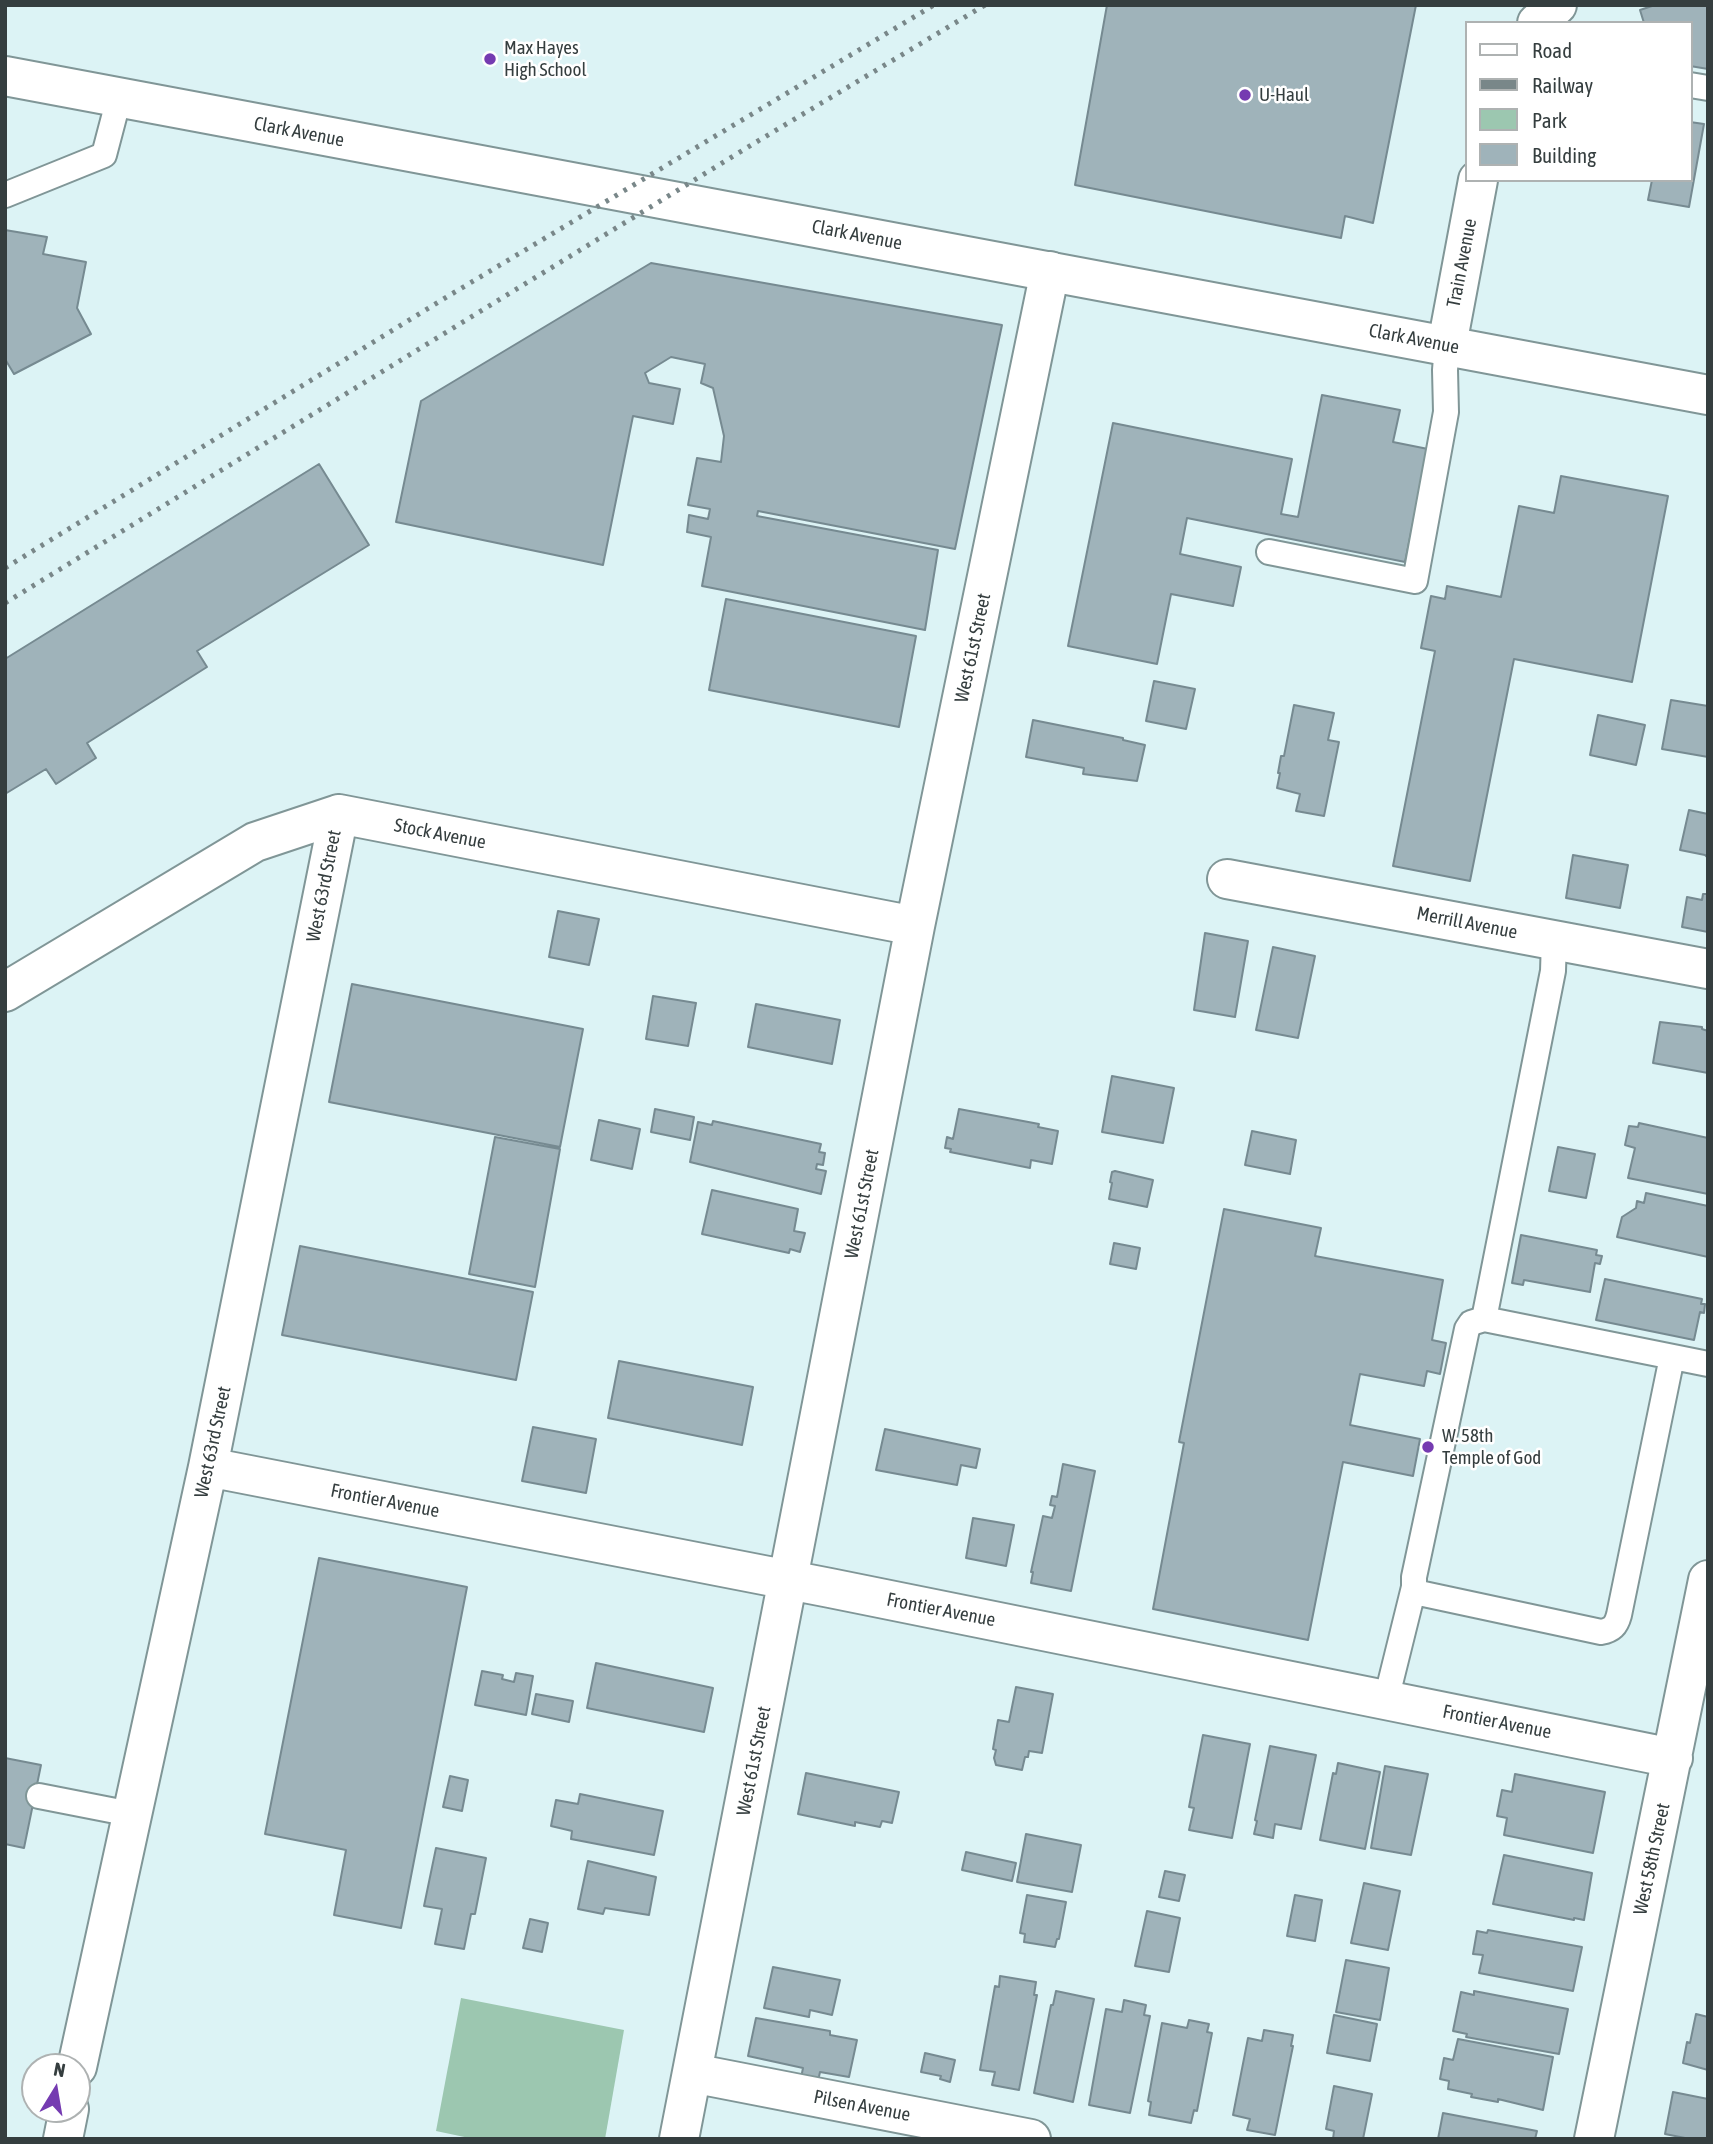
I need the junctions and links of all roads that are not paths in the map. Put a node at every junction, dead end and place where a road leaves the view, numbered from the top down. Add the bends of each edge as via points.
1 (1558, 5) edge
2 (1539, 21) edge
3 (5, 76) edge
4 (119, 98) junction
5 (1478, 182) edge
6 (5, 195) edge
7 (1050, 271) junction
8 (1447, 345) junction
9 (1708, 395) edge
10 (1269, 552) dead end
11 (339, 814) junction
12 (1227, 879) dead end
13 (915, 926) junction
14 (1554, 939) junction
15 (1708, 969) edge
16 (5, 992) edge
17 (1484, 1319) junction
18 (1672, 1357) junction
19 (1708, 1364) edge
20 (208, 1467) junction
21 (790, 1580) junction
22 (1708, 1580) edge
23 (1414, 1587) junction
24 (1386, 1700) junction
25 (1673, 1758) junction
26 (39, 1796) dead end
27 (131, 1814) junction
28 (80, 2053) edge
29 (692, 2073) junction
30 (679, 2139) edge
31 (1031, 2139) edge
32 (1594, 2139) edge

1 - 2 street
3 - 4 street, Clark Avenue
4 - 6 lane via 104,155
4 - 7 street, Clark Avenue
5 - 8 street, Train Avenue
7 - 8 street, Clark Avenue
7 - 13 street, West 61st Street
8 - 9 street, Clark Avenue
8 - 10 lane via 1446,412 1415,580
11 - 13 street, Stock Avenue
11 - 16 street, Stock Avenue via 254,842
11 - 20 street, West 63rd Street
12 - 14 street, Merrill Avenue
13 - 21 street, West 61st Street
14 - 15 street, Merrill Avenue
14 - 17 lane via 1553,971
17 - 18 lane
17 - 23 lane via 1467,1329
18 - 19 lane
18 - 23 lane via 1616,1625 1601,1632 1419,1593
20 - 21 street, Frontier Avenue
20 - 27 street, West 63rd Street
21 - 24 street, Frontier Avenue
21 - 29 street, West 61st Street
22 - 25 street, West 58th Street
23 - 24 lane
24 - 25 street, Frontier Avenue
25 - 32 street, West 58th Street
26 - 27 lane
27 - 28 street, West 63rd Street
29 - 30 street, West 61st Street
29 - 31 street, Pilsen Avenue

